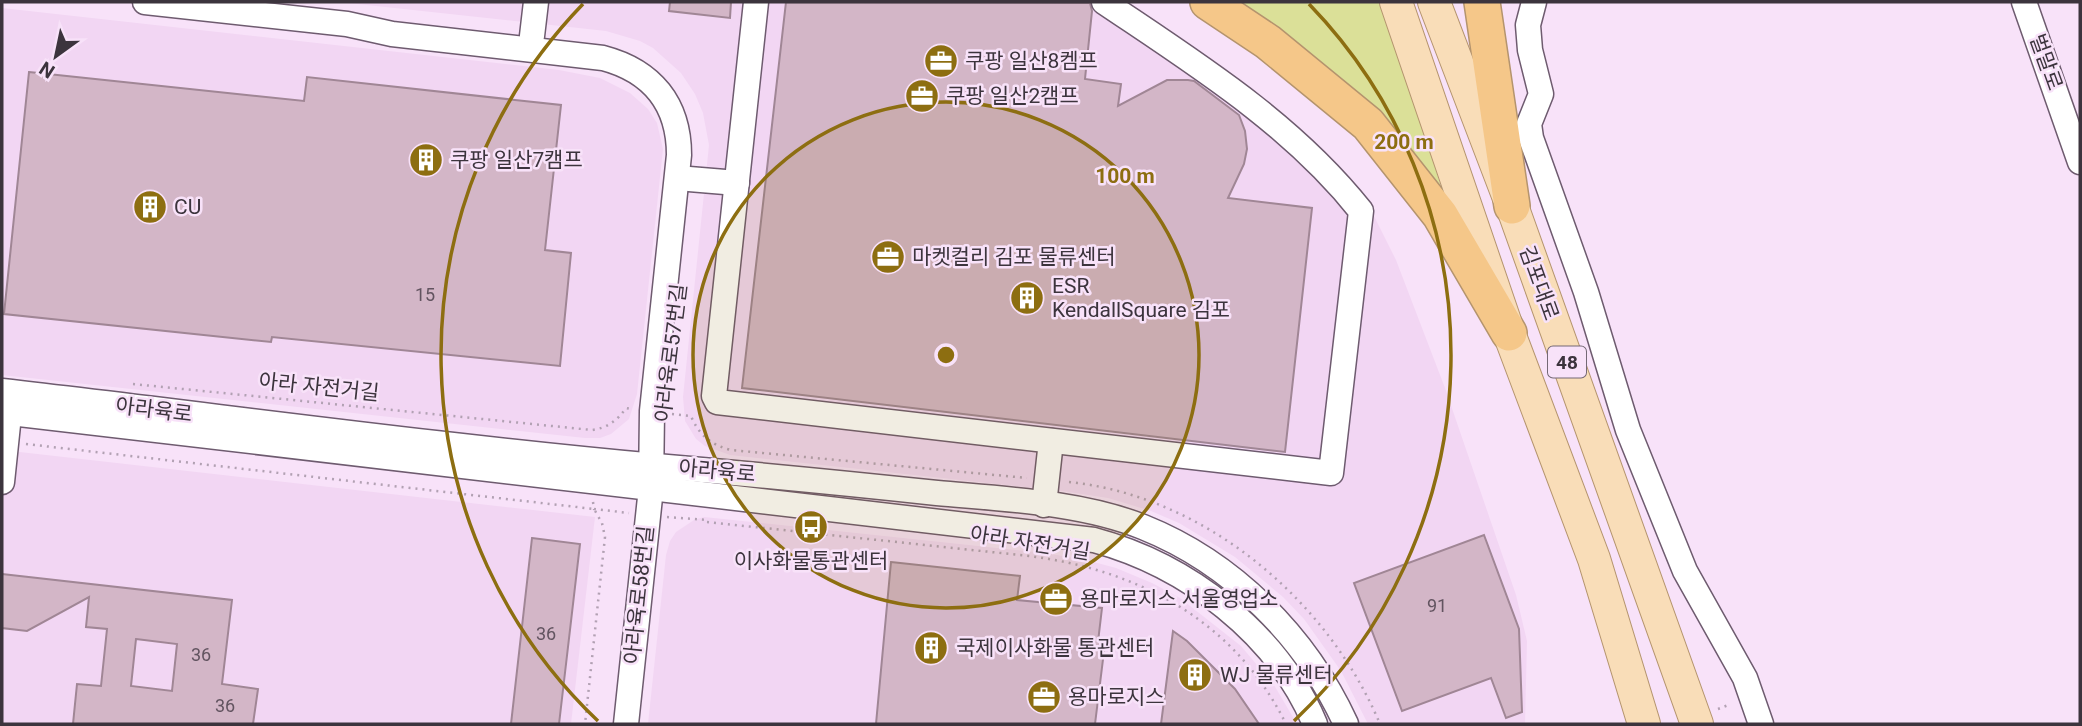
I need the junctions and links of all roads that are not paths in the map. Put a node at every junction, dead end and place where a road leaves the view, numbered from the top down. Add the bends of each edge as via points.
1 (145, 2) edge
2 (536, 2) edge
3 (756, 2) edge
4 (1104, 2) edge
5 (1208, 2) edge
6 (1396, 2) edge
7 (1434, 2) edge
8 (1482, 2) edge
9 (1534, 2) edge
10 (2024, 2) edge
11 (274, 8) edge
12 (347, 24) junction
13 (532, 36) junction
14 (2080, 162) edge
15 (690, 179) junction
16 (737, 183) junction
17 (1512, 206) junction
18 (1509, 333) junction
19 (6, 402) edge
20 (1051, 441) junction
21 (652, 477) junction
22 (2, 482) edge
23 (1044, 505) junction
24 (1594, 559) junction
25 (1660, 624) junction
26 (626, 724) edge
27 (1315, 724) edge
28 (1346, 724) edge
29 (1621, 724) edge
30 (1644, 724) edge
31 (1697, 724) edge
32 (1719, 724) edge
33 (1761, 724) edge

1 - 11 street, 아라육로57번길
2 - 13 street
3 - 16 street
4 - 20 street via 1272,119 1321,164 1361,211 1331,473
5 - 18 highway via 1268,42 1368,124 1440,215
6 - 18 main road, 김포대로 / 48
7 - 17 main road, 김포대로 / 48
8 - 17 highway
9 - 33 street, 김포대로 via 1528,25 1541,94 1529,124 1531,138 1633,442 1685,571 1745,678
10 - 14 street, 벌말로
11 - 12 street, 아라육로57번길
12 - 13 street, 아라육로57번길 via 394,22
12 - 21 street, 아라육로57번길 via 392,34 612,61 645,77 666,102 680,155 652,411
13 - 15 street, 아라육로57번길 via 622,50 659,73 687,118
15 - 16 street
15 - 21 street, 아라육로57번길 via 667,413
16 - 20 street via 714,396 717,402
17 - 25 main road, 김포대로 / 48
18 - 24 main road, 김포대로 / 48
19 - 21 street, 아라육로 via 246,421
19 - 22 street
20 - 23 street
21 - 23 street, 아라육로
21 - 26 street, 아라육로58번길
21 - 27 street, 아라육로 via 1113,545 1185,579 1228,611 1270,652
23 - 28 street, 아라육로 via 1142,527 1215,566 1297,643
24 - 29 main road via 1590,615
24 - 30 main road, 김포대로 / 48
25 - 31 main road, 김포대로 / 48
25 - 32 main road via 1696,666

